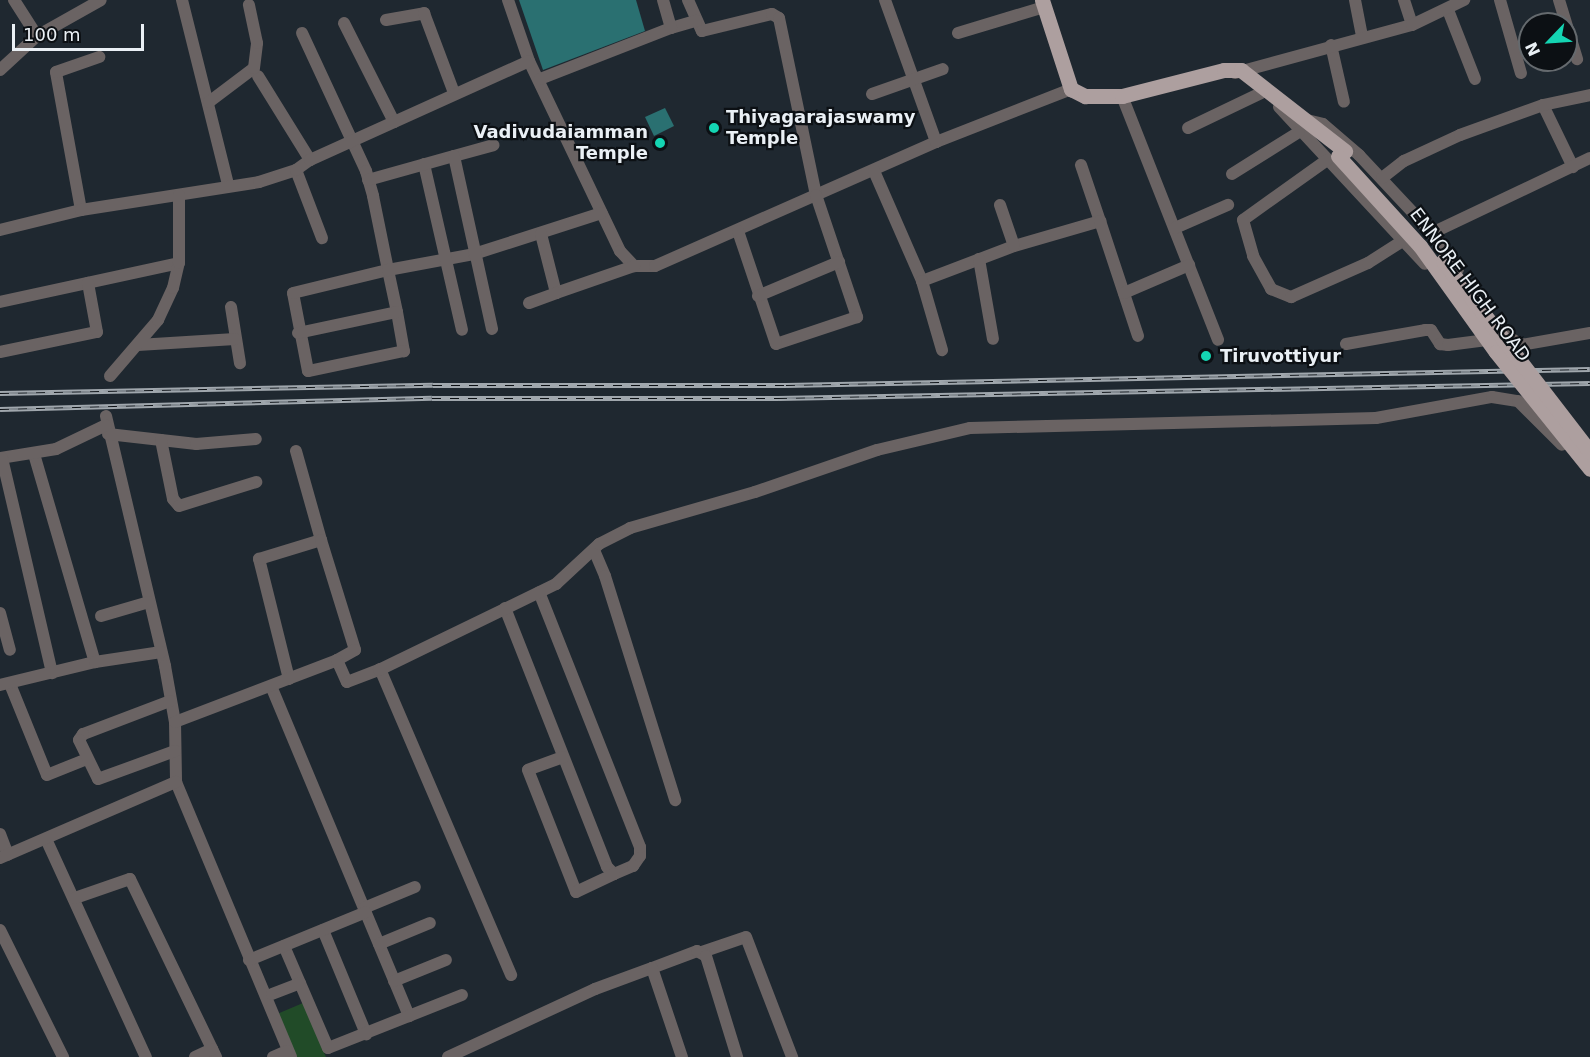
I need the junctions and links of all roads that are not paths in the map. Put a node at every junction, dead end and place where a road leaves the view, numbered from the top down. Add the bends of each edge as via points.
1 (14, 0) edge
2 (101, 0) edge
3 (182, 0) edge
4 (508, 0) edge
5 (663, 0) edge
6 (688, 0) edge
7 (885, 0) edge
8 (1355, 0) edge
9 (1404, 0) edge
10 (1500, 0) edge
11 (1461, 1) edge
12 (1043, 3) edge
13 (249, 6) dead end
14 (1448, 10) junction
15 (386, 20) dead end
16 (696, 21) junction
17 (344, 23) dead end
18 (1412, 25) junction
19 (671, 28) junction
20 (302, 33) dead end
21 (958, 33) dead end
22 (38, 36) junction
23 (1362, 37) junction
24 (1330, 45) junction
25 (99, 57) dead end
26 (529, 61) junction
27 (943, 69) dead end
28 (0, 70) edge
29 (1232, 71) junction
30 (1521, 73) dead end
31 (258, 76) dead end
32 (540, 79) junction
33 (1475, 79) dead end
34 (913, 80) junction
35 (1071, 89) junction
36 (454, 93) junction
37 (1261, 93) junction
38 (872, 94) dead end
39 (1590, 95) edge
40 (1122, 96) junction
41 (208, 102) junction
42 (1344, 102) dead end
43 (1543, 105) junction
44 (1279, 107) junction
45 (394, 122) junction
46 (1303, 126) junction
47 (1188, 128) dead end
48 (355, 140) junction
49 (936, 141) junction
50 (494, 145) dead end
51 (454, 156) junction
52 (1337, 156) junction
53 (1590, 158) edge
54 (310, 160) junction
55 (424, 164) junction
56 (1081, 165) dead end
57 (1574, 167) junction
58 (296, 170) junction
59 (874, 171) junction
60 (1232, 174) dead end
61 (1382, 178) junction
62 (368, 180) junction
63 (228, 185) junction
64 (179, 195) junction
65 (816, 195) junction
66 (1000, 205) dead end
67 (1228, 205) dead end
68 (81, 210) junction
69 (602, 213) junction
70 (1100, 221) junction
71 (1175, 228) junction
72 (0, 230) edge
73 (738, 231) junction
74 (1431, 233) junction
75 (541, 234) junction
76 (322, 238) dead end
77 (1404, 240) junction
78 (1014, 246) junction
79 (474, 254) junction
80 (445, 259) junction
81 (979, 259) junction
82 (839, 261) junction
83 (179, 263) junction
84 (1190, 265) junction
85 (634, 266) junction
86 (388, 270) junction
87 (922, 281) junction
88 (88, 283) junction
89 (1468, 284) junction
90 (1124, 292) junction
91 (556, 293) junction
92 (758, 296) junction
93 (0, 302) edge
94 (529, 303) dead end
95 (231, 307) dead end
96 (397, 312) junction
97 (492, 329) dead end
98 (462, 330) dead end
99 (298, 333) junction
100 (1590, 333) edge
101 (1138, 336) dead end
102 (1508, 337) junction
103 (235, 339) junction
104 (993, 339) dead end
105 (1218, 340) dead end
106 (1346, 344) dead end
107 (138, 345) junction
108 (942, 350) dead end
109 (0, 352) edge
110 (240, 363) dead end
111 (110, 376) dead end
112 (107, 425) junction
113 (256, 439) dead end
114 (161, 440) junction
115 (296, 451) dead end
116 (1590, 452) edge
117 (34, 454) junction
118 (1, 458) edge
119 (1590, 469) edge
120 (1590, 477) edge
121 (256, 482) dead end
122 (321, 540) junction
123 (594, 550) junction
124 (539, 592) junction
125 (149, 602) junction
126 (505, 608) junction
127 (0, 613) edge
128 (101, 616) dead end
129 (10, 650) dead end
130 (161, 652) junction
131 (337, 660) junction
132 (95, 663) junction
133 (380, 669) junction
134 (52, 673) junction
135 (289, 680) junction
136 (5, 685) edge
137 (271, 686) junction
138 (170, 701) junction
139 (175, 723) junction
140 (175, 751) junction
141 (564, 756) junction
142 (87, 759) junction
143 (176, 782) junction
144 (675, 800) dead end
145 (0, 834) edge
146 (46, 839) junction
147 (4, 857) edge
148 (614, 874) junction
149 (415, 887) dead end
150 (75, 898) junction
151 (365, 910) junction
152 (430, 923) dead end
153 (323, 930) junction
154 (2, 938) edge
155 (379, 944) junction
156 (284, 946) junction
157 (702, 952) junction
158 (249, 960) junction
159 (446, 960) dead end
160 (652, 968) junction
161 (511, 975) dead end
162 (394, 981) junction
163 (300, 983) junction
164 (272, 994) dead end
165 (462, 995) dead end
166 (409, 1016) junction
167 (366, 1034) junction
168 (214, 1053) edge
169 (289, 1054) edge
170 (63, 1057) edge
171 (146, 1057) edge
172 (195, 1057) edge
173 (273, 1057) edge
174 (448, 1057) edge
175 (682, 1057) edge
176 (737, 1057) edge
177 (792, 1057) edge

1 - 22 street
2 - 22 street
3 - 41 street
4 - 26 street
5 - 19 street
6 - 16 street
7 - 34 street
8 - 23 street
9 - 18 street
10 - 30 street
11 - 14 street
12 - 21 street
12 - 35 main road
13 - 41 street via 257,43 254,68
14 - 18 street
14 - 33 street
15 - 36 street via 417,11 424,13
16 - 19 street
16 - 65 street via 702,31 710,32 777,16
17 - 45 street
18 - 23 street
19 - 32 street
20 - 48 street
22 - 28 street
23 - 24 street
24 - 29 street
24 - 42 street
25 - 68 street via 56,72
26 - 32 street
26 - 36 street
27 - 34 street
29 - 37 main road, ENNORE HIGH ROAD
29 - 40 main road
29 - 46 main road, ENNORE HIGH ROAD
31 - 54 street
32 - 69 street
34 - 38 street
34 - 49 street
35 - 40 main road via 1085,96
35 - 49 street
36 - 45 street
37 - 44 main road, ENNORE HIGH ROAD
37 - 47 street
39 - 43 street
40 - 71 street
41 - 63 street
43 - 57 street
43 - 61 street via 1460,135 1404,161
44 - 46 street
44 - 52 main road, ENNORE HIGH ROAD
45 - 48 street
46 - 52 main road, ENNORE HIGH ROAD
46 - 60 street
46 - 61 street via 1323,124
48 - 54 street
48 - 62 street
49 - 59 street
50 - 51 street
51 - 55 street
51 - 79 street
52 - 77 street
52 - 77 street via 1243,220 1253,256 1270,290 1291,297 1368,263
52 - 116 main road, ENNORE HIGH ROAD, bridge via 1433,248
52 - 119 main road, ENNORE HIGH ROAD, bridge via 1420,246 1496,352
53 - 57 street
54 - 58 street
55 - 62 street
55 - 80 street
56 - 70 street
57 - 74 street
58 - 63 street via 259,182
58 - 76 street
59 - 65 street
59 - 87 street
61 - 74 street
62 - 86 street
63 - 64 street
64 - 68 street
64 - 83 street
65 - 73 street
65 - 82 street
66 - 78 street
67 - 71 street
68 - 72 street
69 - 75 street
69 - 85 street via 620,251
70 - 78 street
70 - 90 street
71 - 84 street
73 - 85 street via 654,266
73 - 92 street
74 - 89 street
75 - 79 street
75 - 91 street
77 - 89 street via 1444,292 1450,294
78 - 81 street
79 - 80 street
79 - 97 street
80 - 86 street
80 - 98 street
81 - 87 street
81 - 104 street
82 - 92 street
82 - 92 street via 857,314 855,320 776,344
83 - 88 street
83 - 107 street via 173,288 158,320
84 - 90 street
84 - 105 street
85 - 91 street
86 - 96 street
86 - 99 street via 293,293
87 - 108 street
88 - 93 street
88 - 109 street via 96,332
89 - 102 street
90 - 101 street
91 - 94 street
95 - 103 street
96 - 99 street
96 - 99 street via 404,351 308,371
100 - 102 street via 1521,345
102 - 106 street via 1448,345 1440,344 1431,330 1425,330
103 - 107 street
103 - 110 street
107 - 111 street
112 - 114 street
112 - 117 street via 56,449
112 - 125 street
113 - 114 street via 217,444
114 - 121 street via 173,499 179,506
115 - 122 street
117 - 118 street
117 - 132 street
118 - 134 street
120 - 123 street via 1528,410 1518,401 1505,398 1478,399 1377,418 970,428 877,450 755,492 636,526 609,537
122 - 131 street via 356,650
122 - 135 street via 257,563
123 - 124 street via 568,576
123 - 144 street
124 - 126 street
124 - 148 street via 640,847 640,856 633,866
125 - 128 street
125 - 130 street
126 - 133 street
126 - 141 street
127 - 129 street
130 - 132 street
130 - 138 street
131 - 133 street via 347,682
131 - 135 street
132 - 134 street
133 - 161 street
134 - 136 street
135 - 137 street
136 - 142 street via 47,775
137 - 139 street
137 - 151 street
138 - 139 street
138 - 142 street via 80,736
139 - 140 street
140 - 142 street via 98,779
140 - 143 street
141 - 148 street via 607,867
141 - 148 street via 528,770 576,892
143 - 146 street
143 - 158 street
145 - 147 street
146 - 147 street
146 - 150 street
149 - 151 street
150 - 168 street via 130,879
150 - 171 street
151 - 153 street
151 - 155 street
152 - 155 street
153 - 156 street
153 - 167 street
154 - 170 street
155 - 162 street
156 - 158 street
156 - 163 street
157 - 160 street
157 - 176 street
157 - 177 street via 746,937
158 - 169 street
159 - 162 street
160 - 174 street via 595,989
160 - 175 street
162 - 166 street
163 - 164 street
163 - 167 street via 327,1047
165 - 166 street
166 - 167 street
168 - 172 street
169 - 173 street

